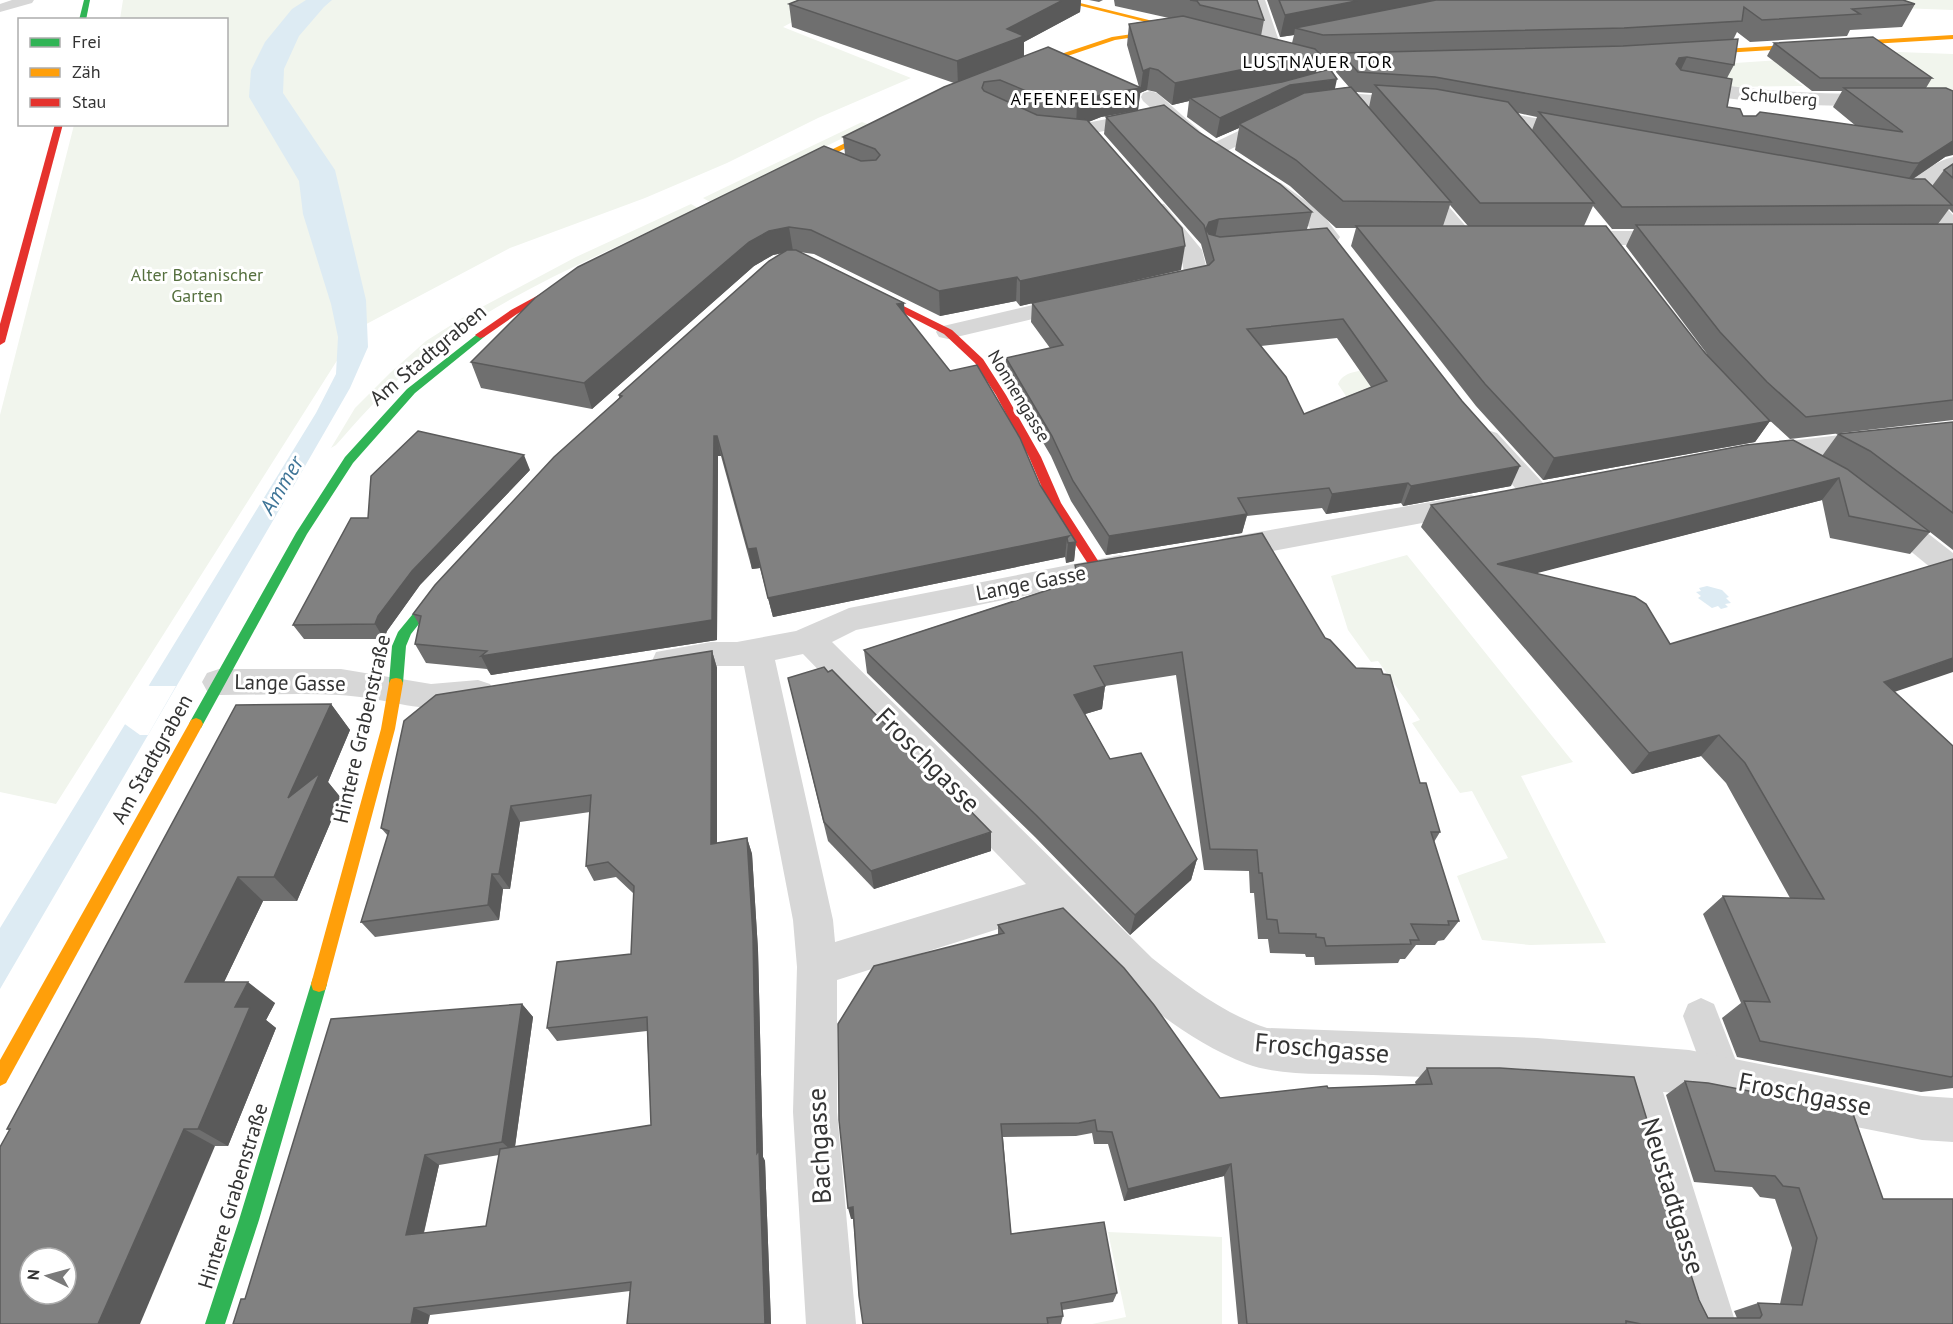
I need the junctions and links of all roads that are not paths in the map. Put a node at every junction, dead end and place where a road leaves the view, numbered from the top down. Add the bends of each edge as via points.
1 (27, 0) edge
2 (1061, 0) edge
3 (1257, 0) edge
4 (0, 8) edge
5 (1094, 23) dead end
6 (1083, 35) dead end
7 (1953, 37) edge
8 (1290, 43) edge
9 (1263, 49) junction
10 (1673, 54) edge
11 (1056, 56) junction
12 (1398, 63) edge
13 (1004, 75) edge
14 (1323, 76) junction
15 (1678, 83) edge
16 (1150, 97) edge
17 (1348, 101) junction
18 (1429, 105) edge
19 (1327, 107) edge
20 (1191, 108) edge
21 (1953, 110) edge
22 (1294, 111) edge
23 (1463, 111) edge
24 (1168, 114) junction
25 (1507, 119) junction
26 (1365, 121) edge
27 (896, 122) edge
28 (58, 126) edge
29 (1087, 134) edge
30 (1592, 134) edge
31 (1529, 146) edge
32 (1214, 150) junction
33 (820, 158) junction
34 (1232, 161) edge
35 (1401, 163) edge
36 (1953, 163) edge
37 (840, 166) edge
38 (782, 176) edge
39 (1260, 179) edge
40 (1140, 190) edge
41 (1888, 190) edge
42 (1914, 192) junction
43 (1953, 228) edge
44 (1953, 236) edge
45 (1441, 238) edge
46 (1464, 238) junction
47 (1511, 238) edge
48 (1546, 238) edge
49 (1698, 238) edge
50 (1930, 238) edge
51 (1280, 242) edge
52 (579, 276) edge
53 (851, 283) edge
54 (1144, 287) edge
55 (1099, 297) edge
56 (948, 332) junction
57 (0, 342) edge
58 (1472, 422) edge
59 (1953, 431) edge
60 (1774, 442) junction
61 (1738, 455) edge
62 (1825, 474) edge
63 (1865, 500) edge
64 (1199, 553) edge
65 (1143, 562) edge
66 (1953, 569) edge
67 (1098, 570) junction
68 (449, 578) edge
69 (810, 640) junction
70 (757, 651) junction
71 (642, 666) edge
72 (219, 682) junction
73 (503, 689) edge
74 (395, 690) junction
75 (1059, 892) junction
76 (817, 967) junction
77 (1701, 1016) dead end
78 (1634, 1067) junction
79 (0, 1077) edge
80 (1724, 1079) junction
81 (1953, 1120) edge
82 (215, 1324) edge
83 (831, 1324) edge
84 (1711, 1324) edge

1 - 4 lane
2 - 5 street via 1089,14
2 - 11 street via 1187,30 1128,35
3 - 9 street
6 - 11 street
7 - 10 street
8 - 9 street
9 - 14 street
11 - 13 street
12 - 14 street
14 - 17 street
15 - 21 street, Schulberg via 1742,94 1836,101 1888,103 1938,99
16 - 24 street
17 - 18 street
17 - 19 street
17 - 26 street
20 - 24 street
22 - 32 street
23 - 25 street
24 - 29 street
24 - 32 street
25 - 30 street
25 - 31 street
27 - 33 street
28 - 57 street
32 - 34 street
33 - 37 lane
33 - 38 street
35 - 46 street
36 - 42 street
39 - 51 street via 1288,196 1341,243
40 - 54 street via 1191,250 1197,277
41 - 42 street
42 - 43 street via 1925,198
44 - 50 street
45 - 46 street
46 - 47 street
48 - 49 street
52 - 72 street, Am Stadtgraben via 480,336 419,384 366,439 302,533
53 - 56 street, Nonnengasse
55 - 56 street
56 - 67 street, Nonnengasse via 979,361 1001,395 1055,504
58 - 64 street via 1547,490
59 - 60 street
60 - 61 street
60 - 62 street
63 - 66 street
65 - 67 street, Lange Gasse
67 - 69 street, Lange Gasse via 849,620
68 - 74 street, Hintere Grabenstraße via 405,632 396,659
69 - 70 street, Lange Gasse
69 - 75 street, Froschgasse
70 - 71 street, Lange Gasse
70 - 76 street, Bachgasse via 813,920
72 - 74 street, Lange Gasse via 341,682
72 - 79 street, Am Stadtgraben
73 - 74 street, Lange Gasse via 443,697
74 - 82 street, Hintere Grabenstraße via 328,953
75 - 76 street
75 - 78 street, Froschgasse via 1138,972 1213,1028 1242,1042 1267,1049
76 - 83 street, Bachgasse via 815,1112
77 - 80 lane
78 - 80 street, Froschgasse
78 - 84 street, Neustadtgasse
80 - 81 street, Froschgasse via 1922,1118

